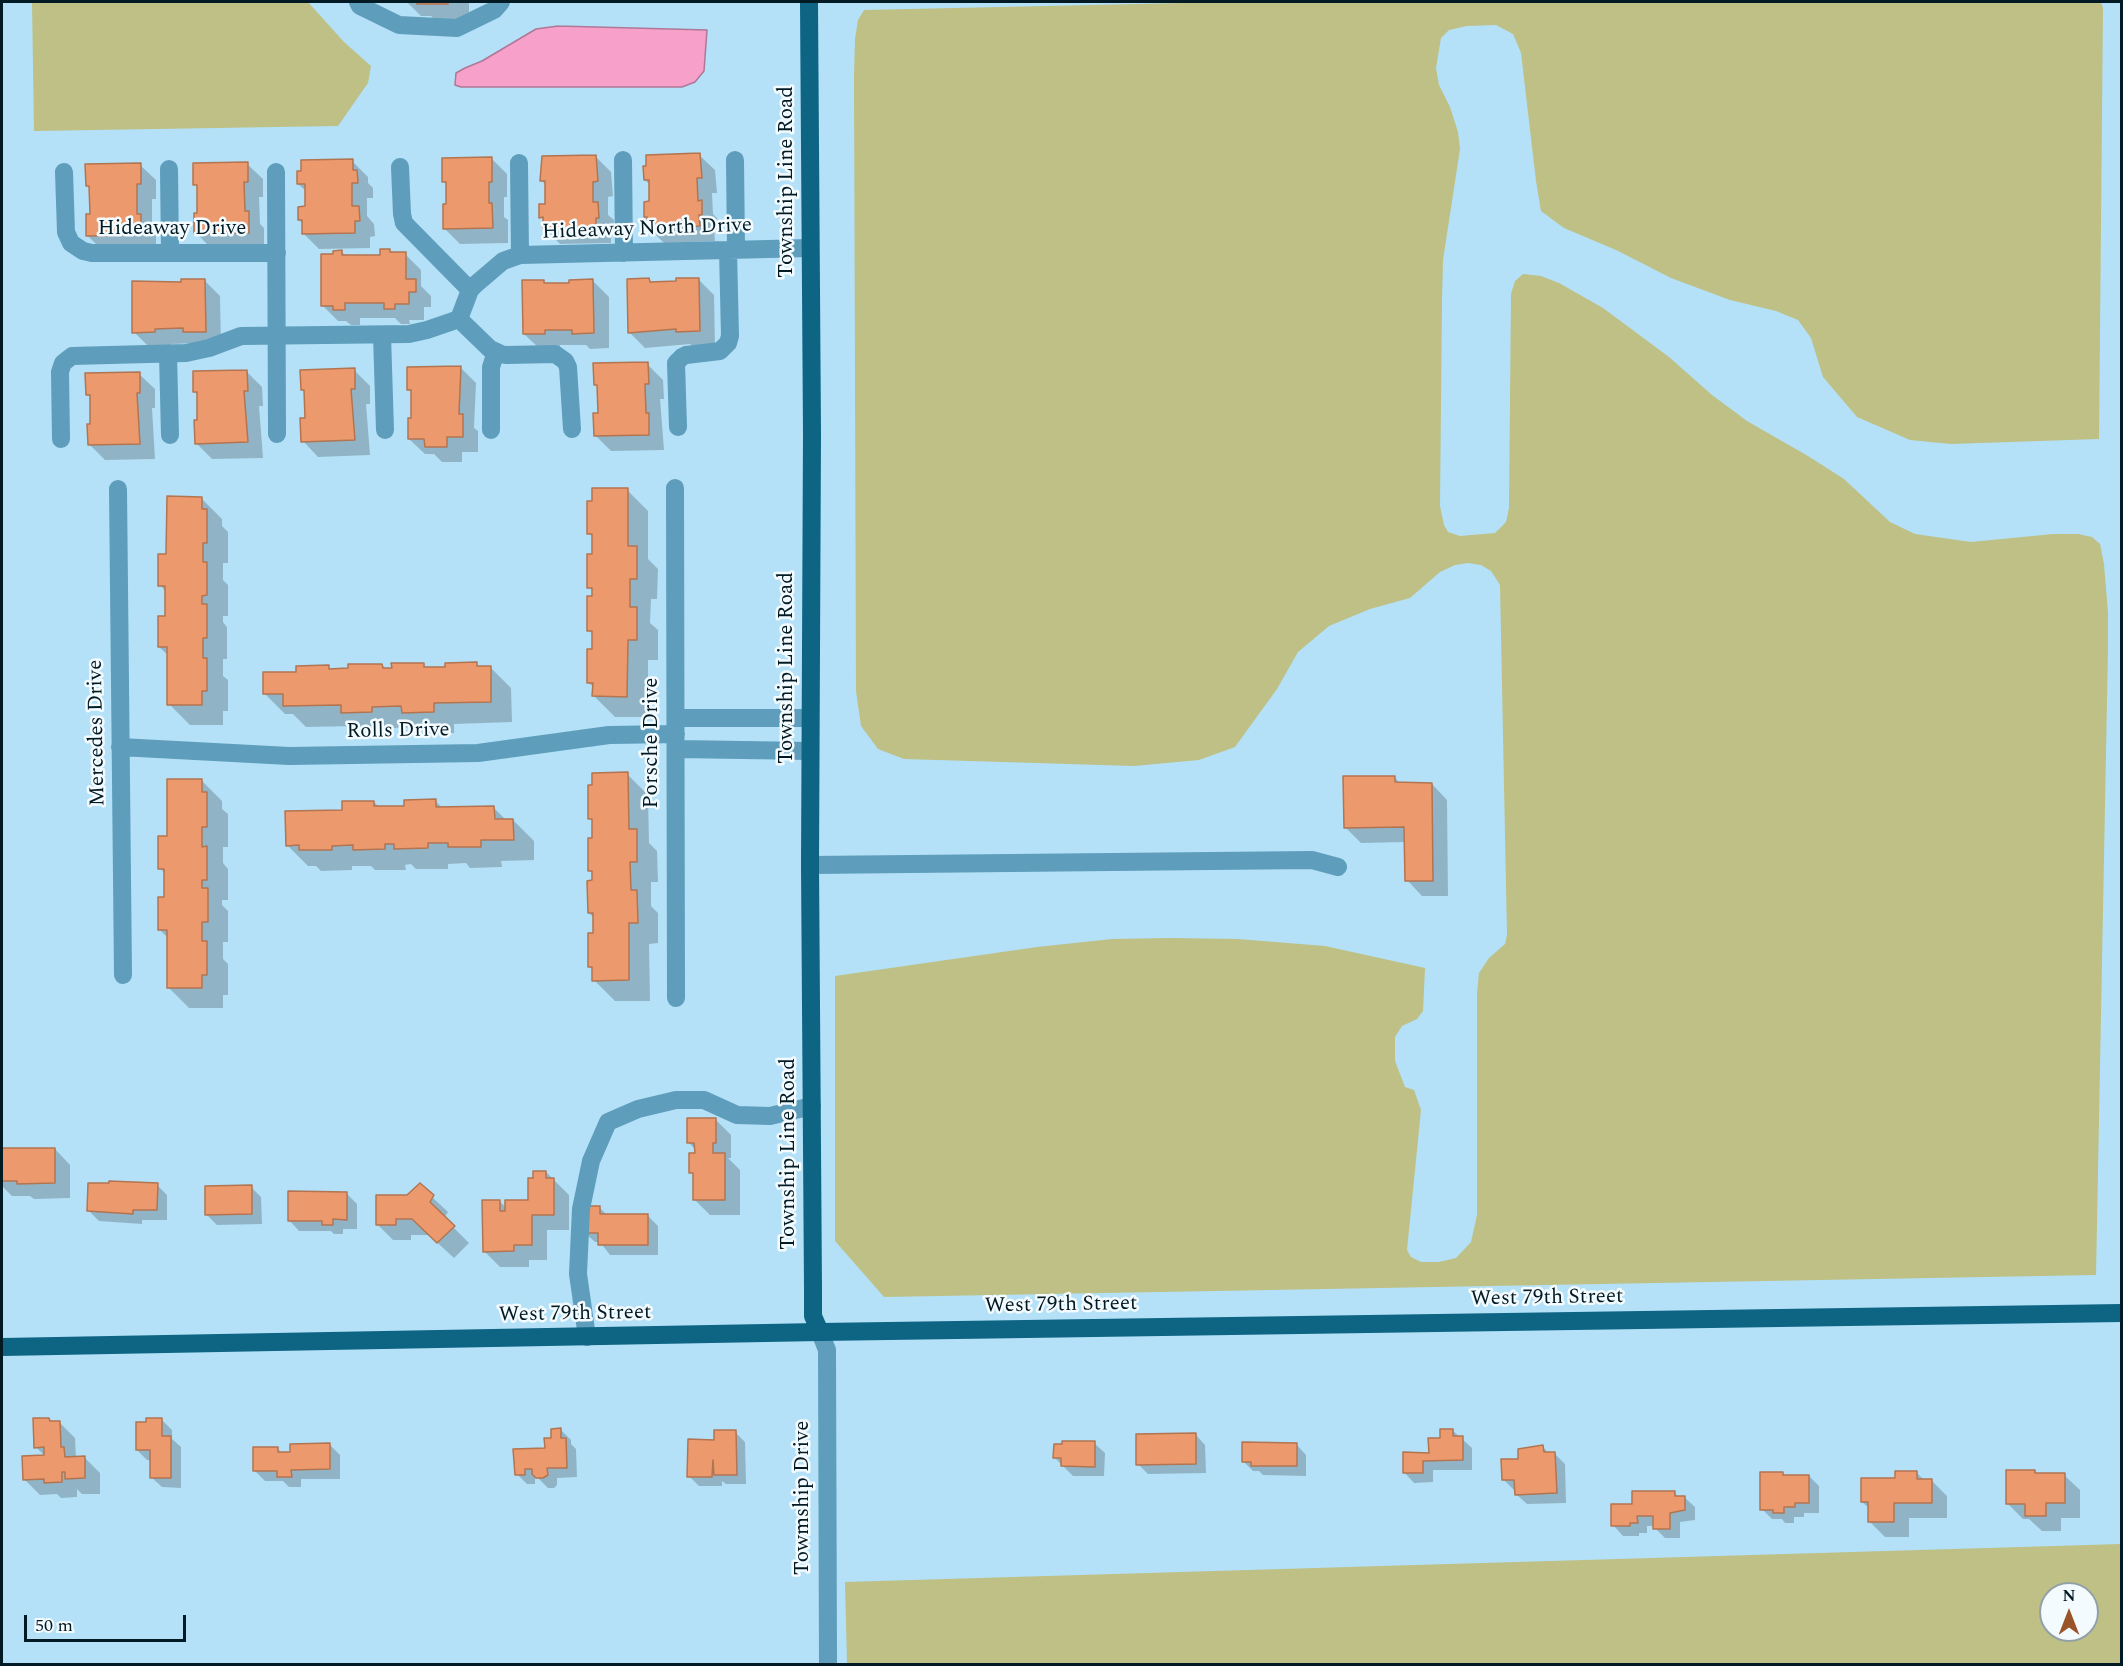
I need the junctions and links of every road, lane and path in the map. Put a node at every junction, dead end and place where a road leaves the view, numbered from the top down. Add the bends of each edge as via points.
1 (358, 2) edge
2 (501, 2) edge
3 (809, 2) edge
4 (623, 160) dead end
5 (735, 160) dead end
6 (519, 163) dead end
7 (400, 166) dead end
8 (169, 169) dead end
9 (64, 172) dead end
10 (276, 172) dead end
11 (810, 248) junction
12 (732, 250) junction
13 (170, 252) junction
14 (277, 253) junction
15 (624, 253) junction
16 (520, 255) junction
17 (470, 290) junction
18 (459, 319) junction
19 (381, 335) junction
20 (277, 337) junction
21 (496, 352) junction
22 (168, 354) junction
23 (678, 427) dead end
24 (491, 429) dead end
25 (572, 429) dead end
26 (385, 430) dead end
27 (278, 434) dead end
28 (170, 435) dead end
29 (61, 439) dead end
30 (675, 488) dead end
31 (118, 489) dead end
32 (810, 718) junction
33 (676, 734) junction
34 (120, 747) junction
35 (810, 751) junction
36 (810, 865) junction
37 (1338, 867) dead end
38 (123, 975) dead end
39 (676, 998) dead end
40 (812, 1106) junction
41 (2121, 1313) edge
42 (820, 1332) junction
43 (587, 1337) junction
44 (2, 1347) edge
45 (828, 1665) edge

1 - 2 street via 399,25 457,28 494,10
3 - 11 main road, Township Line Road
4 - 15 street
5 - 12 street
6 - 16 street
7 - 17 street via 404,223
8 - 13 street
9 - 13 street, Hideaway Drive via 66,232 71,243 92,253
10 - 14 street, Hideaway Drive
11 - 12 street, Hideaway North Drive
11 - 32 main road, Township Line Road
12 - 15 street, Hideaway North Drive
12 - 23 street via 728,343 720,351 686,356 676,363
13 - 14 street, Hideaway Drive
14 - 20 street, Hideaway Drive
15 - 16 street, Hideaway North Drive
16 - 17 street via 496,266
17 - 18 street
18 - 19 street via 409,334
18 - 21 street
19 - 20 street
19 - 26 street
20 - 22 street via 241,336 208,348
20 - 27 street, Hideaway Drive
21 - 24 street via 491,367
21 - 25 street via 506,356 555,354 565,361
22 - 28 street
22 - 29 street via 78,355 63,363
30 - 33 street, Porsche Drive
31 - 34 street, Mercedes Drive
32 - 33 street, Rolls Drive
32 - 35 main road, Township Line Road
33 - 34 street, Rolls Drive via 609,735 466,753 289,756
33 - 35 street, Rolls Drive
33 - 39 street, Porsche Drive
34 - 38 street, Mercedes Drive
35 - 36 main road, Township Line Road
36 - 37 street via 1312,860
36 - 40 main road, Township Line Road
40 - 42 main road, Township Line Road via 813,1316
40 - 43 street via 770,1116 737,1115 704,1100 676,1100 638,1109 608,1122 591,1161 581,1209 578,1274
41 - 42 main road, West 79th Street
42 - 43 main road, West 79th Street
42 - 45 street, Towmship Drive via 827,1350
43 - 44 main road, West 79th Street

